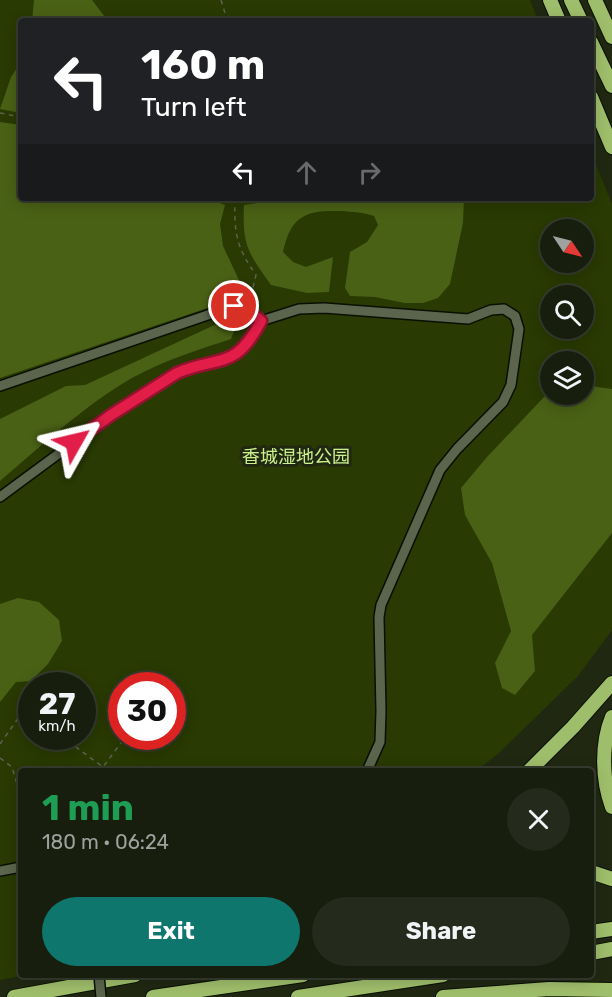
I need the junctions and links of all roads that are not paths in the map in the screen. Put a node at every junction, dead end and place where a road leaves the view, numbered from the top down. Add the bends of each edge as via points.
1 (550, 0) edge
2 (571, 0) edge
3 (595, 0) edge
4 (558, 18) edge
5 (580, 18) edge
6 (612, 37) edge
7 (594, 48) edge
8 (612, 86) edge
9 (594, 104) edge
10 (612, 147) edge
11 (261, 321) junction
12 (0, 386) edge
13 (0, 497) edge
14 (612, 683) edge
15 (612, 717) edge
16 (368, 768) edge
17 (532, 768) edge
18 (612, 807) edge
19 (18, 868) edge
20 (0, 871) edge
21 (594, 873) edge
22 (610, 879) edge
23 (612, 929) edge
24 (594, 932) edge
25 (612, 949) edge
26 (594, 952) edge
27 (99, 978) edge
28 (118, 978) edge
29 (283, 978) edge
30 (423, 978) edge
31 (612, 990) edge
32 (14, 997) edge
33 (101, 997) edge
34 (153, 997) edge
35 (298, 997) edge
36 (443, 997) edge

1 - 4 highway
2 - 5 highway
3 - 6 highway
7 - 8 highway
9 - 10 highway
11 - 12 street via 248,310 234,306
11 - 13 street via 244,348 233,356 177,373 111,415
11 - 16 street via 299,309 468,318 491,309 504,309 515,316 519,329 511,385 503,402 440,470 381,605 380,742
14 - 17 highway
15 - 18 highway via 605,765
19 - 20 street
21 - 22 highway
23 - 24 highway
25 - 26 highway
27 - 33 street, bridge
28 - 32 highway
29 - 34 highway
30 - 35 highway
31 - 36 highway via 549,989

